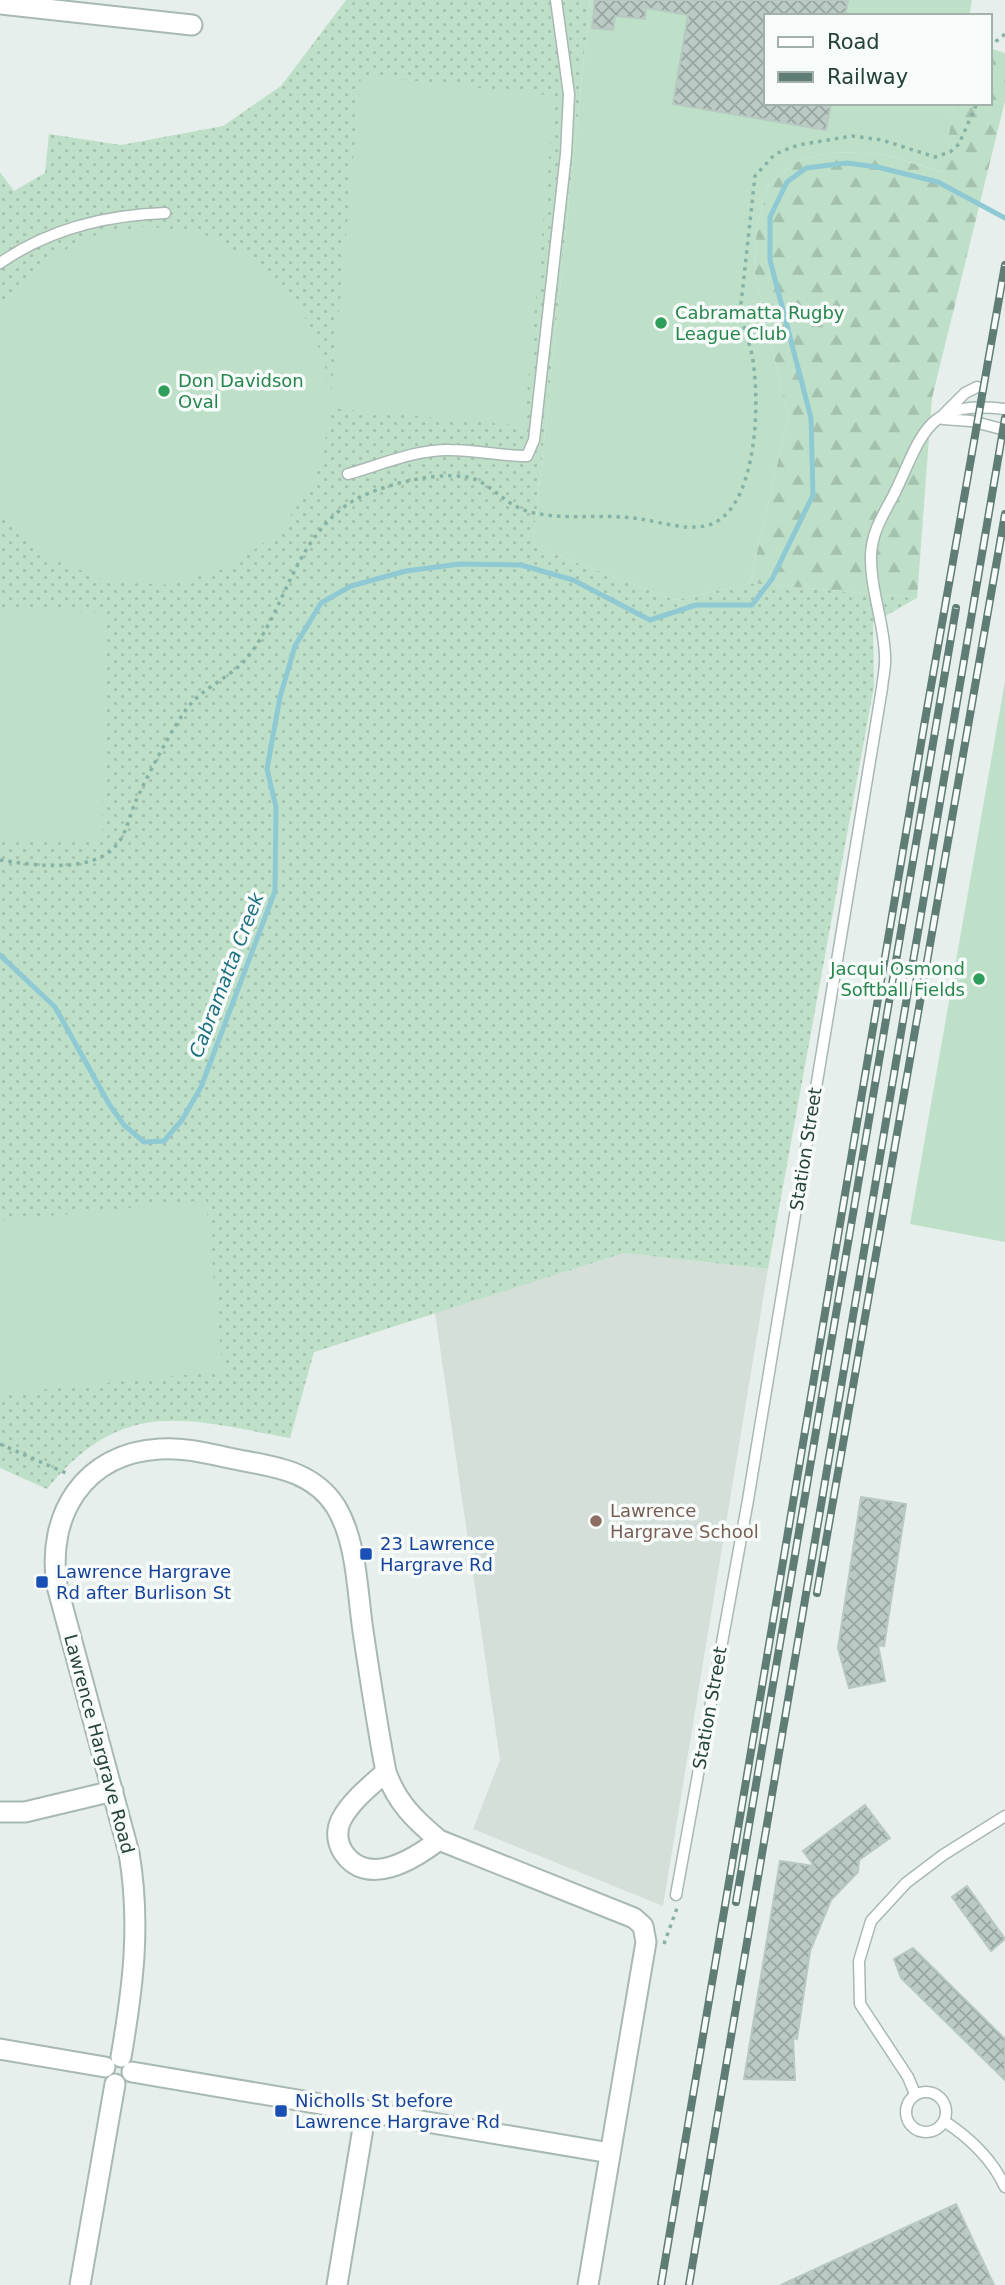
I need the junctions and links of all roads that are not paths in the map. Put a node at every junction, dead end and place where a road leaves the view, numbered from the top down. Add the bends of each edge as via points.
1 (556, 0) edge
2 (0, 4) edge
3 (192, 25) dead end
4 (165, 213) dead end
5 (0, 263) edge
6 (977, 387) dead end
7 (1005, 408) edge
8 (939, 419) junction
9 (1005, 429) edge
10 (348, 474) dead end
11 (386, 1772) junction
12 (113, 1791) junction
13 (0, 1812) edge
14 (1005, 1816) edge
15 (439, 1840) junction
16 (676, 1895) dead end
17 (0, 2049) edge
18 (119, 2065) junction
19 (915, 2094) junction
20 (366, 2110) junction
21 (944, 2122) junction
22 (610, 2153) junction
23 (1005, 2187) edge
24 (80, 2285) edge
25 (337, 2285) edge
26 (588, 2285) edge

1 - 10 lane via 569,93 566,154 534,440 527,456 449,449
2 - 3 street
4 - 5 lane via 120,215 66,230 21,248
6 - 8 lane, Station Street
7 - 8 lane via 974,406
8 - 9 lane
8 - 16 lane, Station Street via 927,426 914,447 875,528 871,555 886,658 882,688 748,1500
11 - 12 street, Lawrence Hargrave Road via 351,1545 340,1516 321,1489 290,1470 173,1448 124,1457 93,1474 60,1521 53,1560
11 - 15 street, Lawrence Hargrave Road via 403,1807
11 - 15 street via 340,1822 338,1842 349,1859 358,1866 383,1869 414,1859
12 - 13 street via 25,1812
12 - 18 street, Lawrence Hargrave Road via 129,1853 137,1911
14 - 19 lane via 943,1854 906,1883 871,1921 859,1961 860,2004
15 - 22 street, Lawrence Hargrave Road via 634,1918 643,1926 646,1935
17 - 18 street
18 - 20 street
18 - 24 street via 126,2081 116,2084
19 - 21 lane via 928,2092 940,2098 946,2109
19 - 21 lane via 906,2105 909,2125 928,2133
20 - 22 street
20 - 25 street
21 - 23 lane via 964,2134 996,2168
22 - 26 street

